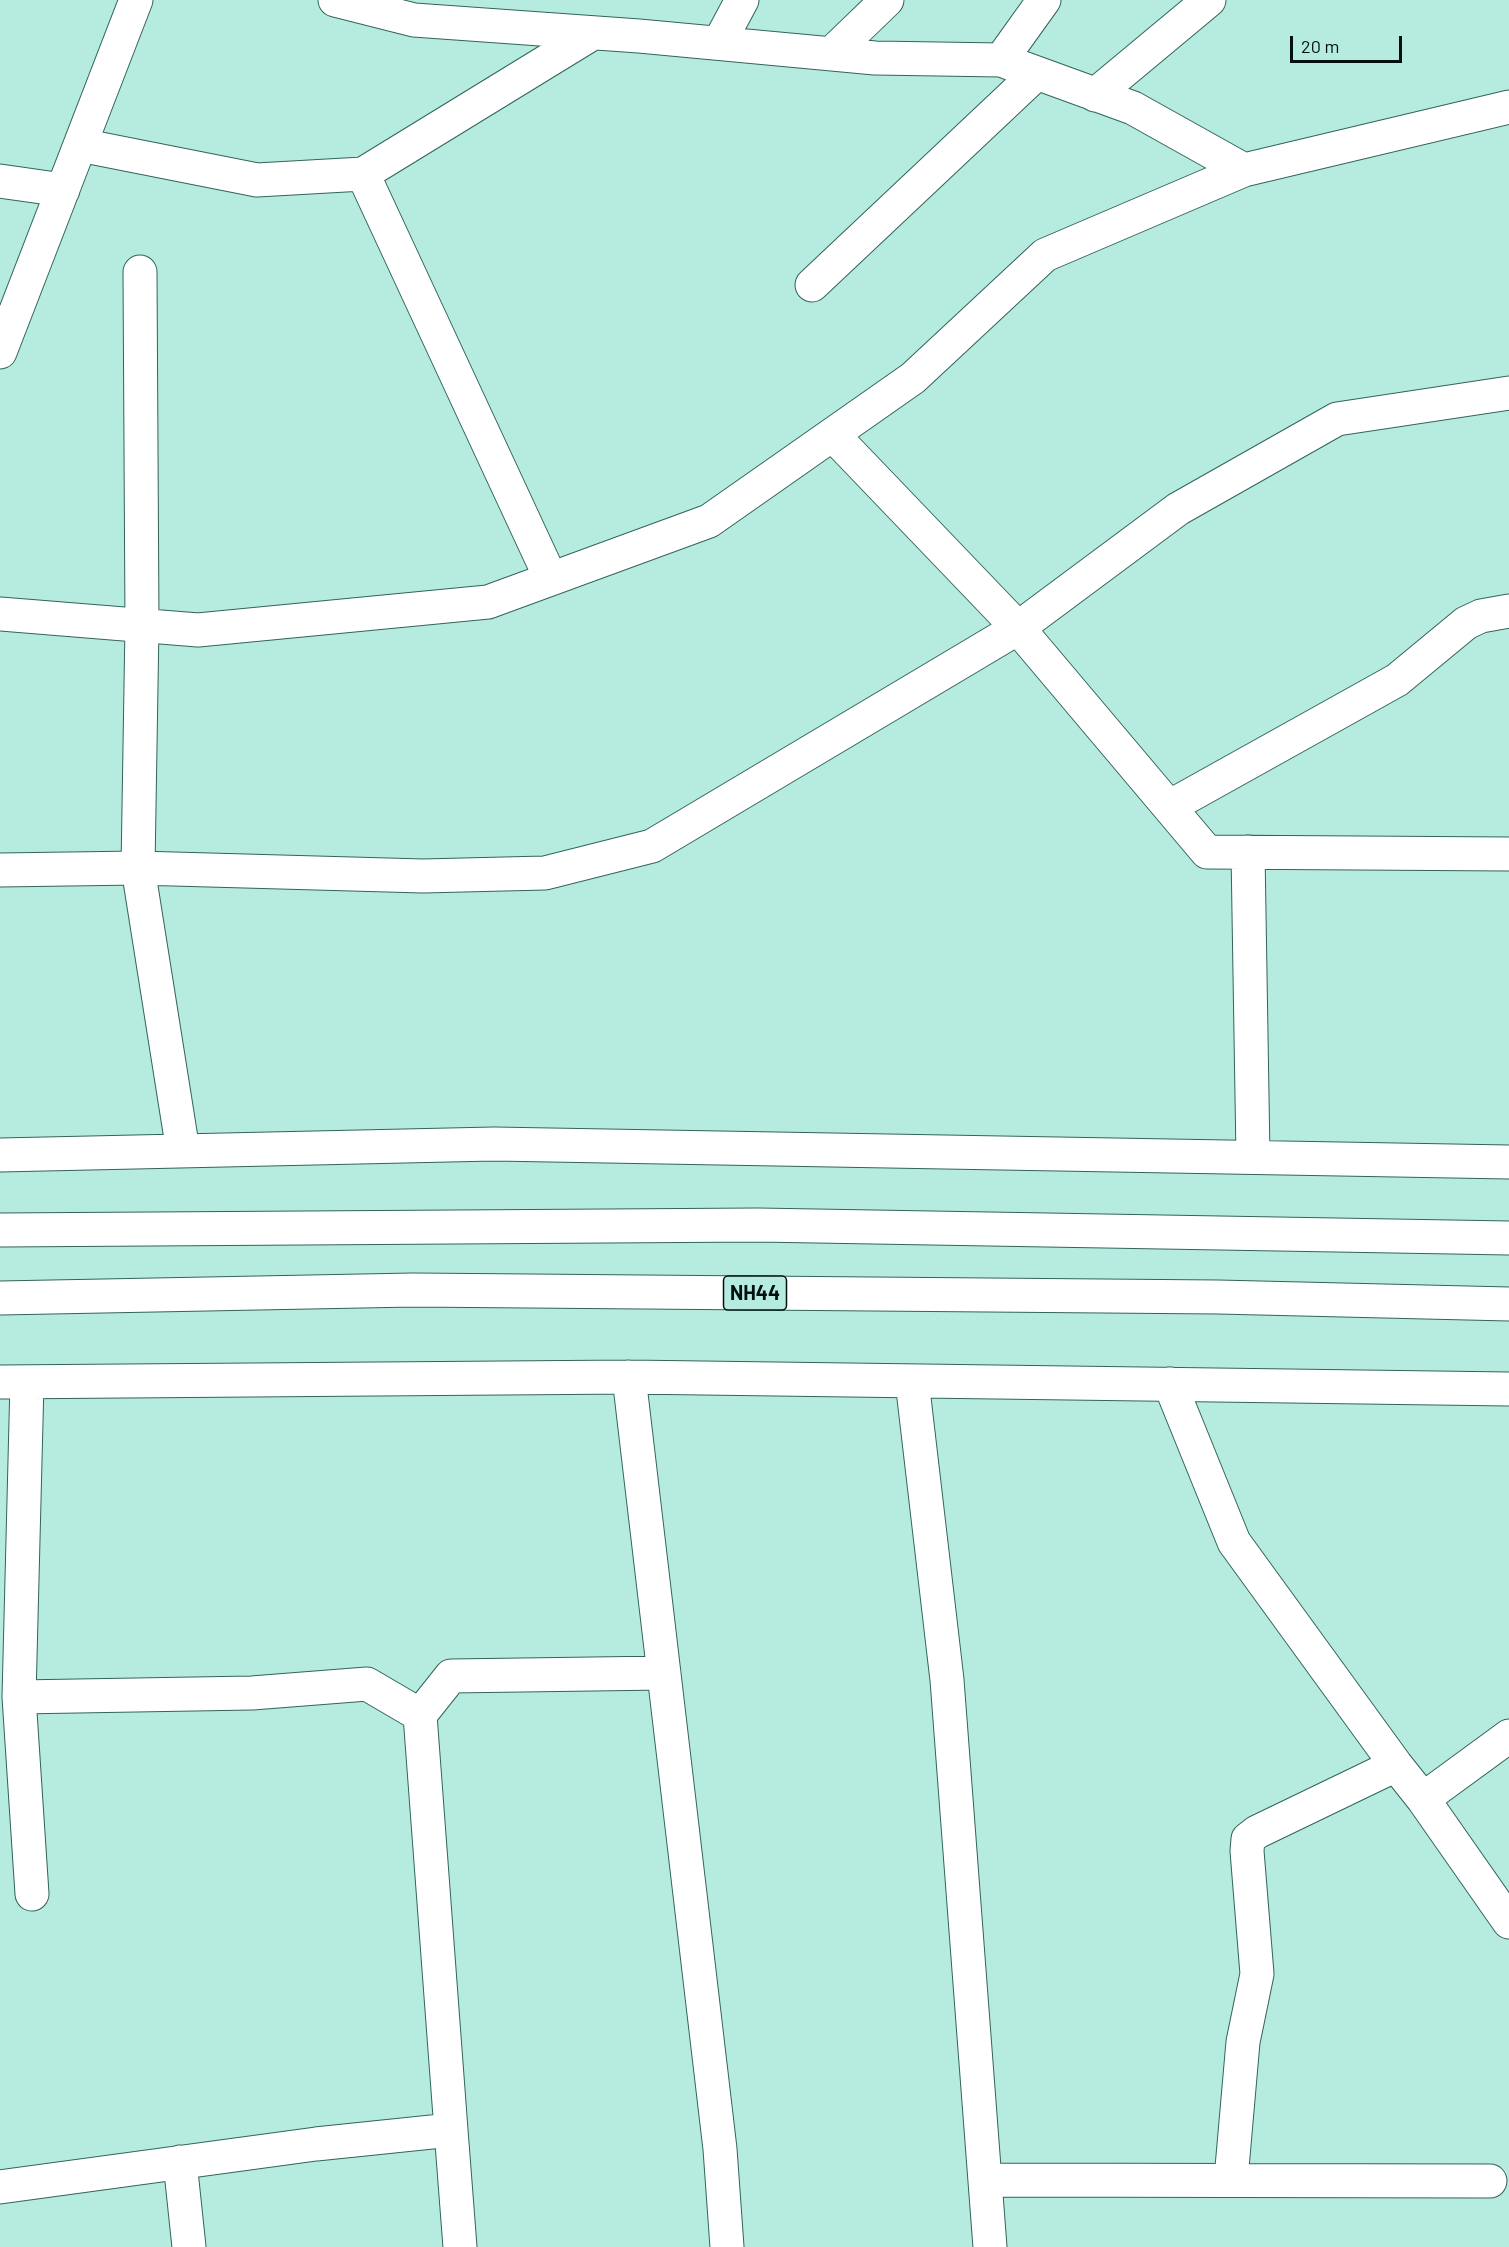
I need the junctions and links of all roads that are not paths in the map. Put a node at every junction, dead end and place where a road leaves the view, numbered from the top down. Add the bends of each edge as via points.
1 (136, 0) edge
2 (335, 0) edge
3 (742, 0) edge
4 (887, 0) edge
5 (1044, 0) edge
6 (1209, 0) edge
7 (419, 10) edge
8 (593, 33) junction
9 (718, 44) junction
10 (831, 54) junction
11 (1000, 60) junction
12 (1037, 73) junction
13 (1095, 95) junction
14 (1509, 107) edge
15 (80, 145) junction
16 (1244, 170) junction
17 (363, 174) junction
18 (0, 180) edge
19 (63, 190) junction
20 (140, 272) dead end
21 (812, 285) dead end
22 (0, 352) edge
23 (1509, 393) edge
24 (833, 435) junction
25 (551, 579) junction
26 (1509, 611) edge
27 (0, 614) edge
28 (142, 625) junction
29 (1018, 628) junction
30 (1169, 807) junction
31 (1248, 852) junction
32 (1509, 854) edge
33 (138, 868) junction
34 (0, 870) edge
35 (183, 1151) junction
36 (0, 1155) edge
37 (1253, 1157) junction
38 (1509, 1162) edge
39 (0, 1230) edge
40 (1509, 1238) edge
41 (0, 1298) edge
42 (1509, 1304) edge
43 (629, 1377) junction
44 (912, 1381) junction
45 (13, 1382) edge
46 (1170, 1384) junction
47 (1504, 1396) edge
48 (664, 1673) junction
49 (19, 1697) junction
50 (420, 1715) junction
51 (1509, 1736) edge
52 (1396, 1766) junction
53 (1423, 1799) junction
54 (32, 1894) dead end
55 (1509, 1922) edge
56 (451, 2130) junction
57 (180, 2162) junction
58 (1231, 2179) junction
59 (986, 2180) junction
60 (1490, 2181) dead end
61 (0, 2187) edge
62 (189, 2247) edge
63 (460, 2247) edge
64 (727, 2247) edge
65 (990, 2247) edge

1 - 15 main road
2 - 7 main road
3 - 9 main road
4 - 10 main road
5 - 11 main road
6 - 13 main road
7 - 8 main road
8 - 9 main road
8 - 17 main road
9 - 10 main road
10 - 11 main road
11 - 12 main road
12 - 13 main road
12 - 21 main road
13 - 16 main road via 1133,108
14 - 16 main road
15 - 17 main road via 257,180
15 - 19 main road
16 - 24 main road via 1045,255 913,378
17 - 25 main road
18 - 19 main road
19 - 22 main road
20 - 28 main road
23 - 29 main road via 1337,419 1178,509
24 - 25 main road via 709,521
24 - 29 main road
25 - 28 main road via 488,602 198,630
26 - 30 main road via 1466,623 1397,680
27 - 28 main road
28 - 33 main road
29 - 30 main road
29 - 33 main road via 652,846 545,873 423,876
30 - 31 main road via 1207,852
31 - 32 main road
31 - 37 main road
33 - 34 main road
33 - 35 main road
35 - 36 main road
35 - 37 main road via 494,1144
37 - 38 main road
39 - 40 main road via 758,1225
41 - 42 main road, NH44 via 425,1290 1218,1296
43 - 44 main road
43 - 45 main road
43 - 48 main road
44 - 46 main road
44 - 59 main road via 947,1680
45 - 49 main road
46 - 47 main road
46 - 52 main road via 1234,1542
48 - 50 main road via 451,1676
48 - 64 main road via 720,2149
49 - 50 main road via 252,1693 367,1684
49 - 54 main road
50 - 56 main road
51 - 53 main road
52 - 53 main road
52 - 58 main road via 1248,1839 1257,1974 1243,2042
53 - 55 main road
56 - 57 main road
56 - 63 main road
57 - 61 main road
57 - 62 main road
58 - 59 main road
58 - 60 main road
59 - 65 main road

